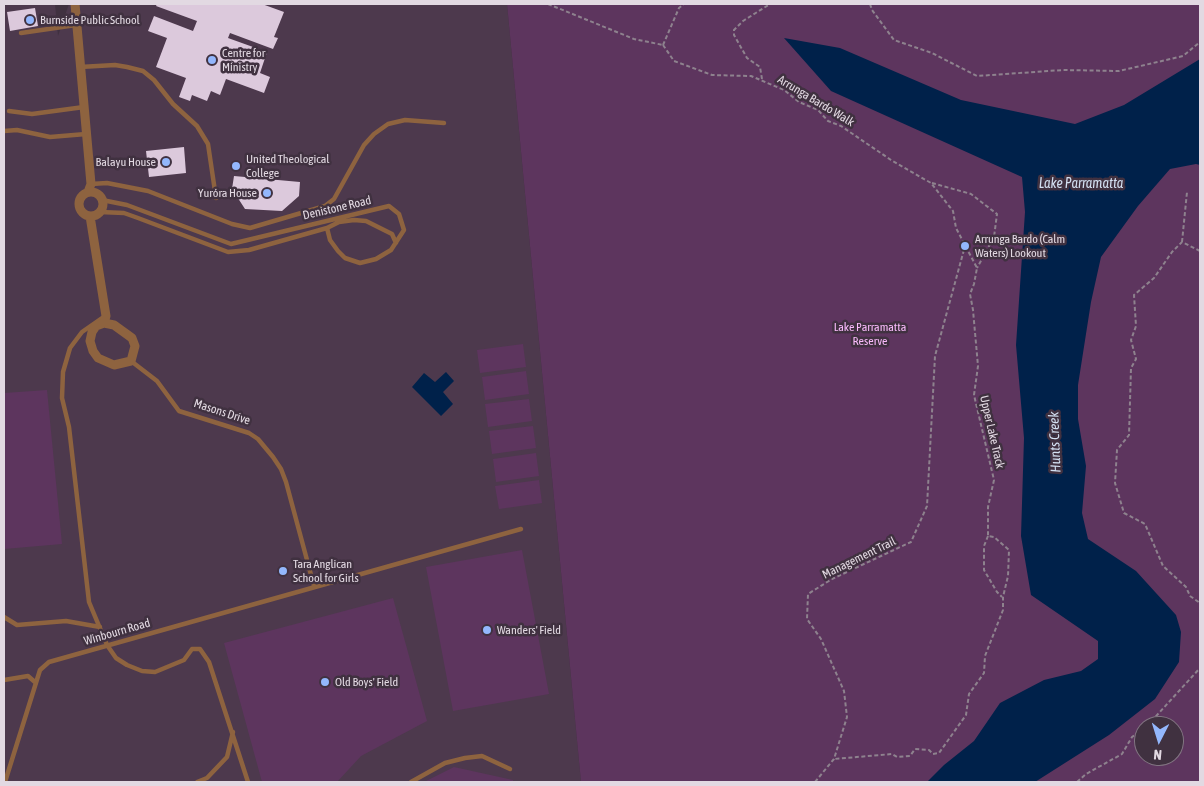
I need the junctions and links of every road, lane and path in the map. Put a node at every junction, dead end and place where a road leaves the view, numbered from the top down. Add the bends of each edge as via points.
1 (74, 4) edge
2 (548, 4) edge
3 (684, 4) edge
4 (770, 4) edge
5 (870, 4) edge
6 (76, 25) junction
7 (22, 33) dead end
8 (1200, 42) edge
9 (663, 45) junction
10 (80, 67) junction
11 (762, 79) junction
12 (84, 107) junction
13 (9, 111) dead end
14 (444, 123) dead end
15 (4, 131) edge
16 (86, 134) junction
17 (931, 183) junction
18 (90, 188) junction
19 (1187, 192) dead end
20 (216, 198) dead end
21 (102, 200) junction
22 (100, 212) junction
23 (90, 216) junction
24 (327, 228) junction
25 (1182, 242) junction
26 (396, 243) junction
27 (965, 246) junction
28 (1200, 251) edge
29 (977, 268) junction
30 (105, 319) junction
31 (131, 361) junction
32 (521, 529) dead end
33 (988, 536) junction
34 (314, 586) junction
35 (1003, 598) junction
36 (1200, 603) edge
37 (4, 617) edge
38 (100, 627) junction
39 (107, 645) junction
40 (1200, 668) edge
41 (4, 680) edge
42 (36, 683) junction
43 (1156, 716) edge
44 (233, 731) junction
45 (1134, 736) edge
46 (834, 759) junction
47 (510, 769) dead end
48 (5, 782) edge
49 (197, 782) edge
50 (248, 782) edge
51 (411, 782) edge
52 (815, 782) edge
53 (1077, 782) edge

1 - 6 street
2 - 9 path via 634,39
3 - 9 path via 679,8
4 - 11 path via 734,30 747,58 760,67
5 - 8 path via 894,40 932,52 976,76 1063,70 1119,72 1183,56
6 - 7 lane
6 - 10 street
9 - 11 path, Arrunga Bardo Walk via 674,61 712,75
10 - 12 street
10 - 20 lane via 121,66 142,71 154,80 197,126 208,144
11 - 17 path, Arrunga Bardo Walk via 818,110 828,121
12 - 13 lane via 32,114
12 - 16 street
14 - 18 lane via 405,120 388,124 364,145 334,199 324,206 250,228 148,191 107,183
15 - 16 lane via 17,130 50,137
16 - 18 street
17 - 27 path, Arrunga Bardo Walk via 953,211 956,228
17 - 29 path, Upper Lake Track via 971,194 998,214 994,237
18 - 21 street
18 - 23 street via 79,204 81,211
19 - 25 path
21 - 22 street
21 - 26 lane, Denistone Road via 127,205 231,244 389,206 399,214 404,224
22 - 23 street
22 - 24 lane, Denistone Road via 138,218 228,252 249,250
23 - 30 street
24 - 26 lane via 339,222 366,221 392,234
24 - 26 lane, Denistone Road via 338,251 345,258 360,262 376,259
25 - 28 path
25 - 36 path via 1154,278 1134,295 1136,326 1131,340 1136,359 1131,368 1129,435 1118,450 1115,484 1124,513 1145,524 1162,566
27 - 29 path
27 - 46 path, Management Trail via 935,356 927,506 912,542 832,579 808,594 807,620 821,639 844,691 847,717
29 - 33 path, Upper Lake Track via 970,294 978,366 974,395 994,480 988,507
30 - 31 street via 132,338 135,346
30 - 31 street via 92,332 93,351 98,358 114,366
30 - 38 lane via 82,332 70,348 63,372 62,398 69,427 86,584 89,602
31 - 34 lane, Masons Drive via 157,381 179,411 249,433 273,457 286,482
32 - 34 lane, Winbourn Road
33 - 35 path, Upper Lake Track via 984,546 984,570
33 - 35 path via 1009,550
34 - 39 lane, Winbourn Road
35 - 46 path via 1004,610 985,656 984,673 969,694 966,715 939,753 914,748 910,756 903,757 892,754
37 - 38 lane via 17,625 66,621
38 - 39 lane
39 - 42 lane, Winbourn Road via 49,662 40,670
39 - 44 lane via 116,658 128,665 155,672 184,660 192,649 200,649 209,662
40 - 43 path
41 - 42 lane via 28,676
42 - 48 lane, Winbourn Road
44 - 49 lane via 228,757 208,778
44 - 50 lane
45 - 53 path via 1122,754
46 - 52 path, Management Trail
47 - 51 lane via 482,756 465,758 445,763

